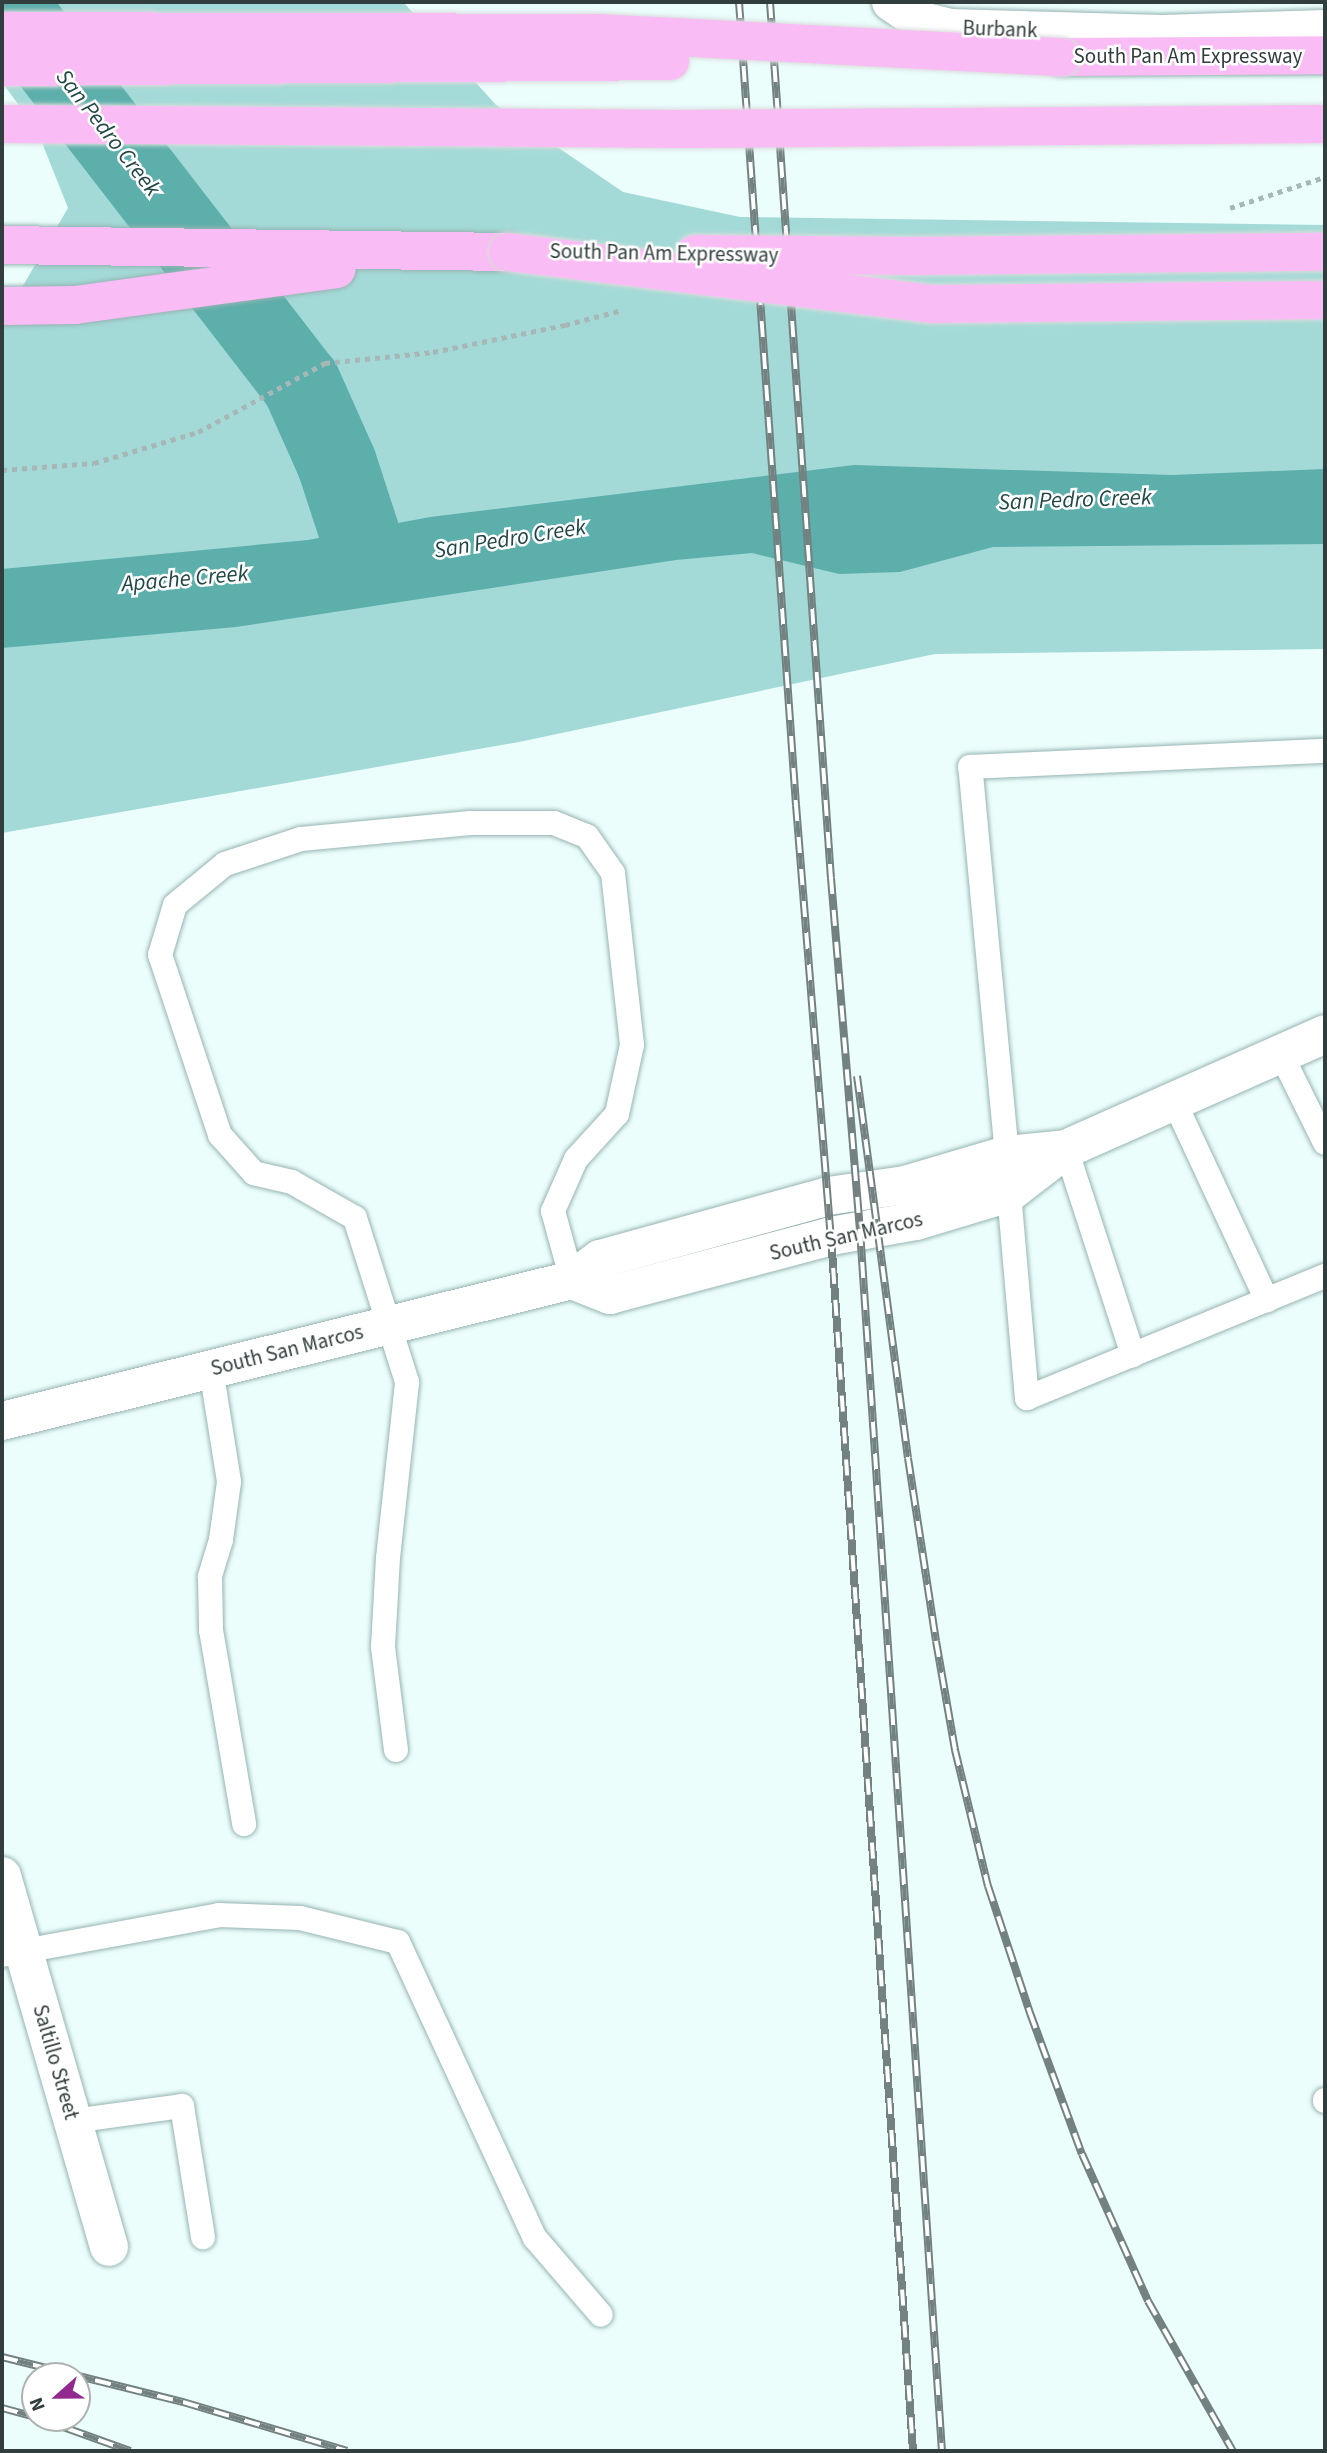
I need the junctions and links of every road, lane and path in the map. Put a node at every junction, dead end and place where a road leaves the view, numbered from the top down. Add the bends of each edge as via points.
1 (891, 2) edge
2 (1166, 18) edge
3 (1325, 29) edge
4 (2, 31) edge
5 (1325, 55) edge
6 (1061, 57) junction
7 (2, 67) edge
8 (2, 124) edge
9 (1325, 124) edge
10 (2, 245) edge
11 (1325, 251) edge
12 (459, 252) junction
13 (508, 252) junction
14 (1325, 300) edge
15 (2, 306) edge
16 (325, 363) dead end
17 (2, 470) edge
18 (1325, 751) edge
19 (1325, 1034) edge
20 (1281, 1054) junction
21 (1174, 1101) junction
22 (1325, 1143) edge
23 (1066, 1149) junction
24 (1007, 1155) junction
25 (1009, 1194) junction
26 (1325, 1276) edge
27 (572, 1280) junction
28 (1267, 1300) junction
29 (387, 1326) junction
30 (1133, 1355) junction
31 (211, 1369) junction
32 (2, 1421) edge
33 (396, 1750) dead end
34 (243, 1824) dead end
35 (2, 1876) edge
36 (12, 1952) edge
37 (73, 2121) junction
38 (203, 2237) dead end
39 (110, 2247) dead end
40 (600, 2315) dead end

1 - 2 street, Burbank via 918,20 949,28
2 - 3 street, Burbank
4 - 6 highway, bridge via 598,33
5 - 6 highway, South Pan Am Expressway
6 - 7 highway, South Pan Am Expressway, bridge
8 - 9 highway, bridge via 735,129
10 - 12 highway, South Pan Am Expressway
11 - 13 highway, South Pan Am Expressway, bridge via 912,256
12 - 13 highway, South Pan Am Expressway
12 - 15 highway via 75,305
13 - 14 highway, bridge via 933,304
16 - 17 path via 198,432 93,463
18 - 24 lane via 970,767
19 - 20 street, South San Marcos
20 - 21 street, South San Marcos
20 - 22 lane
21 - 23 street, South San Marcos
21 - 28 lane
23 - 24 street, South San Marcos
23 - 25 street, South San Marcos
23 - 30 lane
24 - 27 street, South San Marcos via 905,1185 828,1196 600,1259
25 - 27 street, South San Marcos via 610,1295
25 - 30 lane via 1027,1398
26 - 28 lane
27 - 29 street, South San Marcos
27 - 29 lane via 553,1211 576,1159 617,1114 632,1045 613,873 587,836 554,823 470,822 301,839 225,864 174,905 160,955 220,1135 254,1173 292,1182 355,1218
28 - 30 lane
29 - 31 street, South San Marcos
29 - 33 lane via 407,1382 383,1647
31 - 32 street, South San Marcos
31 - 34 lane via 229,1482 221,1540 210,1577 211,1630
35 - 36 street, Saltillo Street
36 - 37 street, Saltillo Street
36 - 40 lane via 219,1915 300,1918 398,1942 535,2238
37 - 38 lane via 182,2106
37 - 39 street, Saltillo Street

